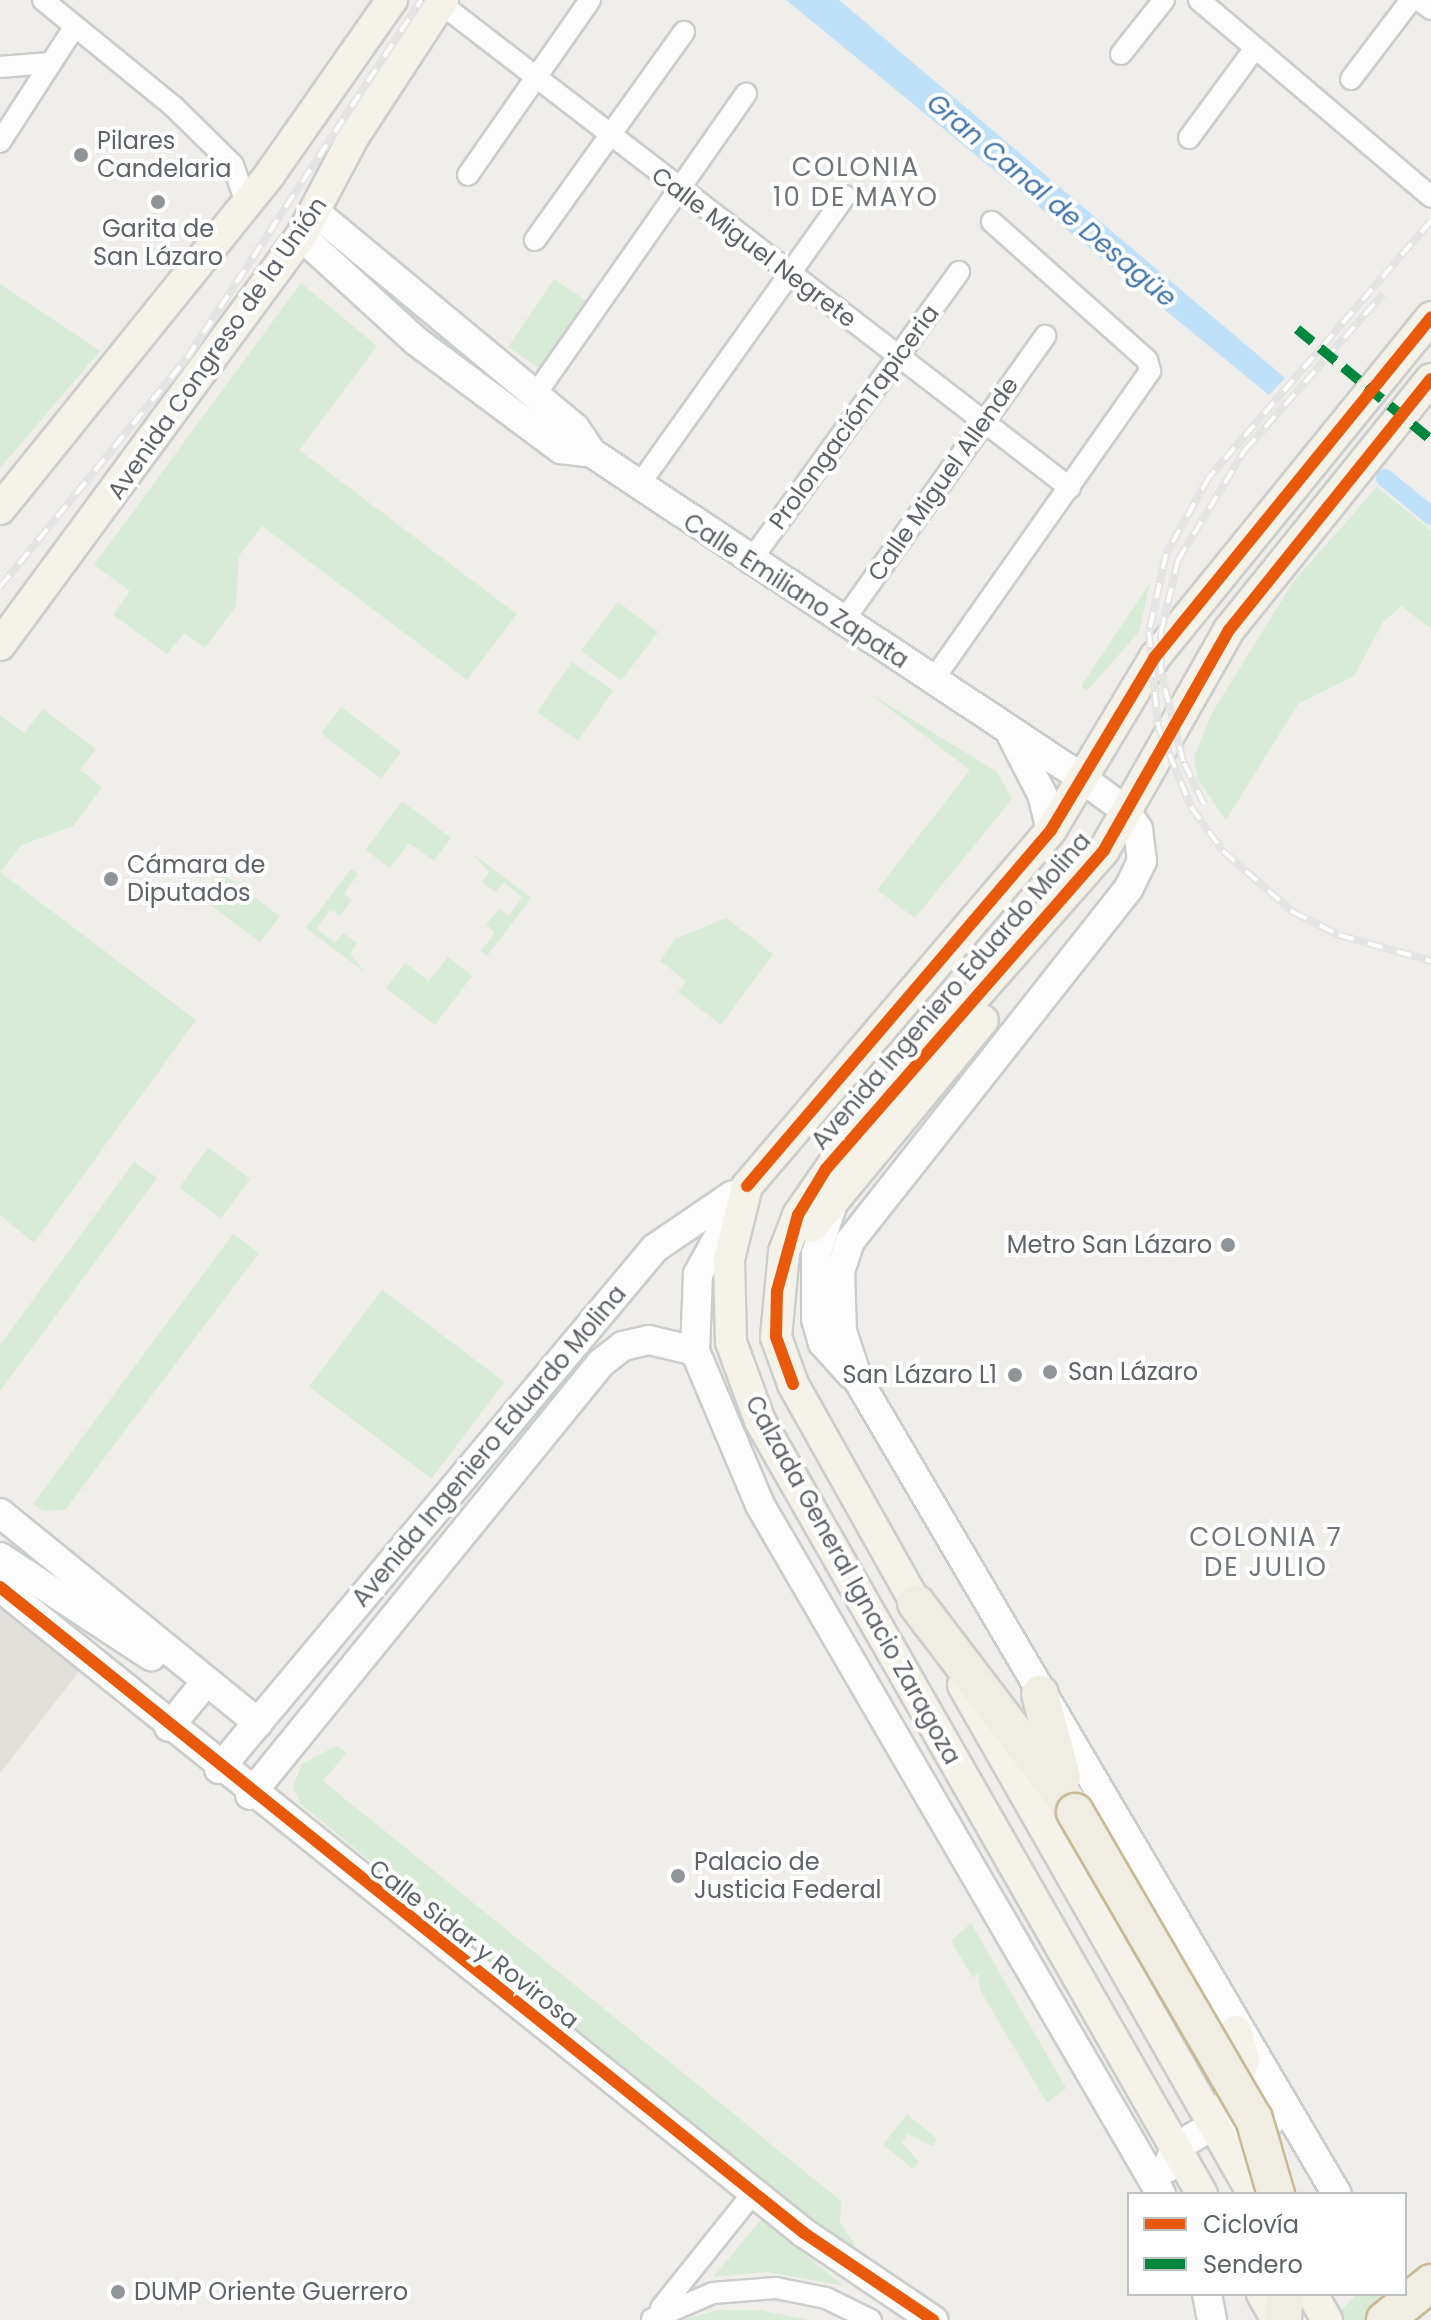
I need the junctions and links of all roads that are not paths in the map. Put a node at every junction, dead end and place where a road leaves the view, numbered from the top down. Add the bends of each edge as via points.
1 (43, 0) edge
2 (392, 0) edge
3 (590, 0) edge
4 (1164, 0) edge
5 (1199, 0) edge
6 (1411, 0) edge
7 (1419, 0) edge
8 (442, 2) edge
9 (1431, 9) edge
10 (75, 26) junction
11 (684, 32) dead end
12 (1255, 48) junction
13 (1121, 54) dead end
14 (50, 63) junction
15 (0, 67) edge
16 (534, 79) junction
17 (1351, 79) dead end
18 (746, 94) dead end
19 (609, 137) junction
20 (1189, 138) dead end
21 (0, 142) edge
22 (468, 175) dead end
23 (681, 190) junction
24 (845, 196) dead end
25 (1431, 197) edge
26 (246, 202) junction
27 (992, 222) dead end
28 (308, 224) junction
29 (535, 240) dead end
30 (790, 272) junction
31 (959, 272) dead end
32 (1431, 317) edge
33 (1045, 336) dead end
34 (896, 357) junction
35 (1431, 379) edge
36 (535, 395) junction
37 (981, 423) junction
38 (592, 453) junction
39 (639, 485) junction
40 (1070, 488) junction
41 (0, 509) edge
42 (749, 563) junction
43 (842, 623) junction
44 (0, 645) edge
45 (933, 680) junction
46 (1004, 725) junction
47 (1079, 776) junction
48 (1125, 810) junction
49 (1051, 830) junction
50 (1104, 850) junction
51 (747, 1186) junction
52 (836, 1194) junction
53 (777, 1291) junction
54 (695, 1351) junction
55 (858, 1380) junction
56 (793, 1384) joint
57 (0, 1513) edge
58 (6, 1572) edge
59 (916, 1603) junction
60 (198, 1678) junction
61 (1040, 1694) junction
62 (258, 1723) junction
63 (169, 1727) junction
64 (219, 1769) junction
65 (250, 1795) junction
66 (1075, 1812) junction
67 (1236, 2031) junction
68 (1290, 2120) junction
69 (1213, 2125) junction
70 (1175, 2148) junction
71 (1159, 2192) edge
72 (1160, 2192) edge
73 (1201, 2192) edge
74 (1252, 2192) edge
75 (1275, 2192) edge
76 (1336, 2192) edge
77 (753, 2193) junction
78 (1431, 2283) edge
79 (1207, 2296) edge
80 (1263, 2296) edge
81 (1285, 2296) edge
82 (1313, 2296) edge
83 (1401, 2296) edge
84 (652, 2320) edge
85 (871, 2320) edge
86 (933, 2320) edge
87 (1212, 2320) edge
88 (1280, 2320) edge
89 (1327, 2320) edge
90 (1385, 2320) edge
91 (1412, 2320) edge

1 - 10 street
2 - 26 main road
3 - 16 street
4 - 13 street
5 - 12 street
6 - 17 street
7 - 9 street
8 - 16 street, Calle Miguel Negrete
8 - 28 main road, Avenida Congreso de la Unión
10 - 14 street
10 - 26 street via 233,165
11 - 19 street
12 - 20 street
12 - 25 street
14 - 15 street
14 - 21 street
16 - 19 street, Calle Miguel Negrete
16 - 22 street
18 - 23 street
19 - 23 street, Calle Miguel Negrete
19 - 29 street
23 - 30 street, Calle Miguel Negrete
23 - 36 street
24 - 30 street
26 - 41 main road
27 - 40 street via 1147,360 1138,395
28 - 36 street, Calle Emiliano Zapata
28 - 38 street, Calle Emiliano Zapata via 396,325 561,449
28 - 44 main road, Avenida Congreso de la Unión
30 - 34 street, Calle Miguel Negrete
30 - 39 street
31 - 34 street, ProlongaciónTapiceria
32 - 47 main road, Avenida Ingeniero Eduardo Molina via 1311,458 1155,657
33 - 37 street, Calle Miguel Allende
34 - 37 street, Calle Miguel Negrete
34 - 42 street, ProlongaciónTapiceria
35 - 48 main road, Avenida Ingeniero Eduardo Molina via 1229,630
36 - 38 street, Calle Emiliano Zapata via 575,428
37 - 40 street, Calle Miguel Negrete
37 - 43 street, Calle Miguel Allende
38 - 39 street, Calle Emiliano Zapata
39 - 42 street, Calle Emiliano Zapata
40 - 45 street
42 - 43 street, Calle Emiliano Zapata
43 - 45 street, Calle Emiliano Zapata
45 - 46 street, Calle Emiliano Zapata
46 - 47 street, Calle Emiliano Zapata
46 - 49 street, Calle Emiliano Zapata via 1031,768
47 - 48 street, Calle Emiliano Zapata
47 - 49 main road, Avenida Ingeniero Eduardo Molina
48 - 50 main road, Avenida Ingeniero Eduardo Molina
48 - 55 street via 1138,829 1142,861 1129,888 850,1241 838,1304
49 - 51 main road, Avenida Ingeniero Eduardo Molina
50 - 52 main road via 1066,922
50 - 53 main road, Avenida Ingeniero Eduardo Molina via 826,1169 798,1215
51 - 54 street, Calzada General Ignacio Zaragoza via 698,1274
51 - 62 street, Avenida Ingeniero Eduardo Molina via 655,1248
51 - 70 main road, Calzada General Ignacio Zaragoza via 729,1259 727,1313 740,1374 760,1421
52 - 53 main road
52 - 55 street via 816,1254 816,1319 834,1359
53 - 56 main road, Avenida Ingeniero Eduardo Molina via 776,1337
54 - 65 street, Avenida Ingeniero Eduardo Molina via 649,1340 623,1346 601,1363
54 - 71 street, Calzada General Ignacio Zaragoza via 760,1505
55 - 61 street
56 - 59 main road, Calzada General Ignacio Zaragoza
57 - 60 street
58 - 60 street via 162,1663
58 - 63 street, Calle Sidar y Rovirosa via 119,1686
59 - 66 highway
59 - 69 main road, Calzada General Ignacio Zaragoza
60 - 62 street
60 - 63 street
61 - 66 highway
61 - 67 street
62 - 64 street, Avenida Ingeniero Eduardo Molina
63 - 64 street, Calle Sidar y Rovirosa
64 - 65 street, Calle Sidar y Rovirosa
65 - 77 street, Calle Sidar y Rovirosa
66 - 75 highway, bridge via 1254,2119
67 - 68 street
67 - 69 main road via 1242,2075
68 - 69 street
68 - 76 street
69 - 70 street
69 - 74 main road, Calzada General Ignacio Zaragoza
70 - 72 street
70 - 73 main road, Calzada General Ignacio Zaragoza
77 - 84 street
77 - 86 street, Calle Sidar y Rovirosa
78 - 90 highway, bridge
79 - 87 street
80 - 88 main road
81 - 88 highway
82 - 89 main road
83 - 91 street
84 - 85 street via 713,2293 776,2288 826,2298

